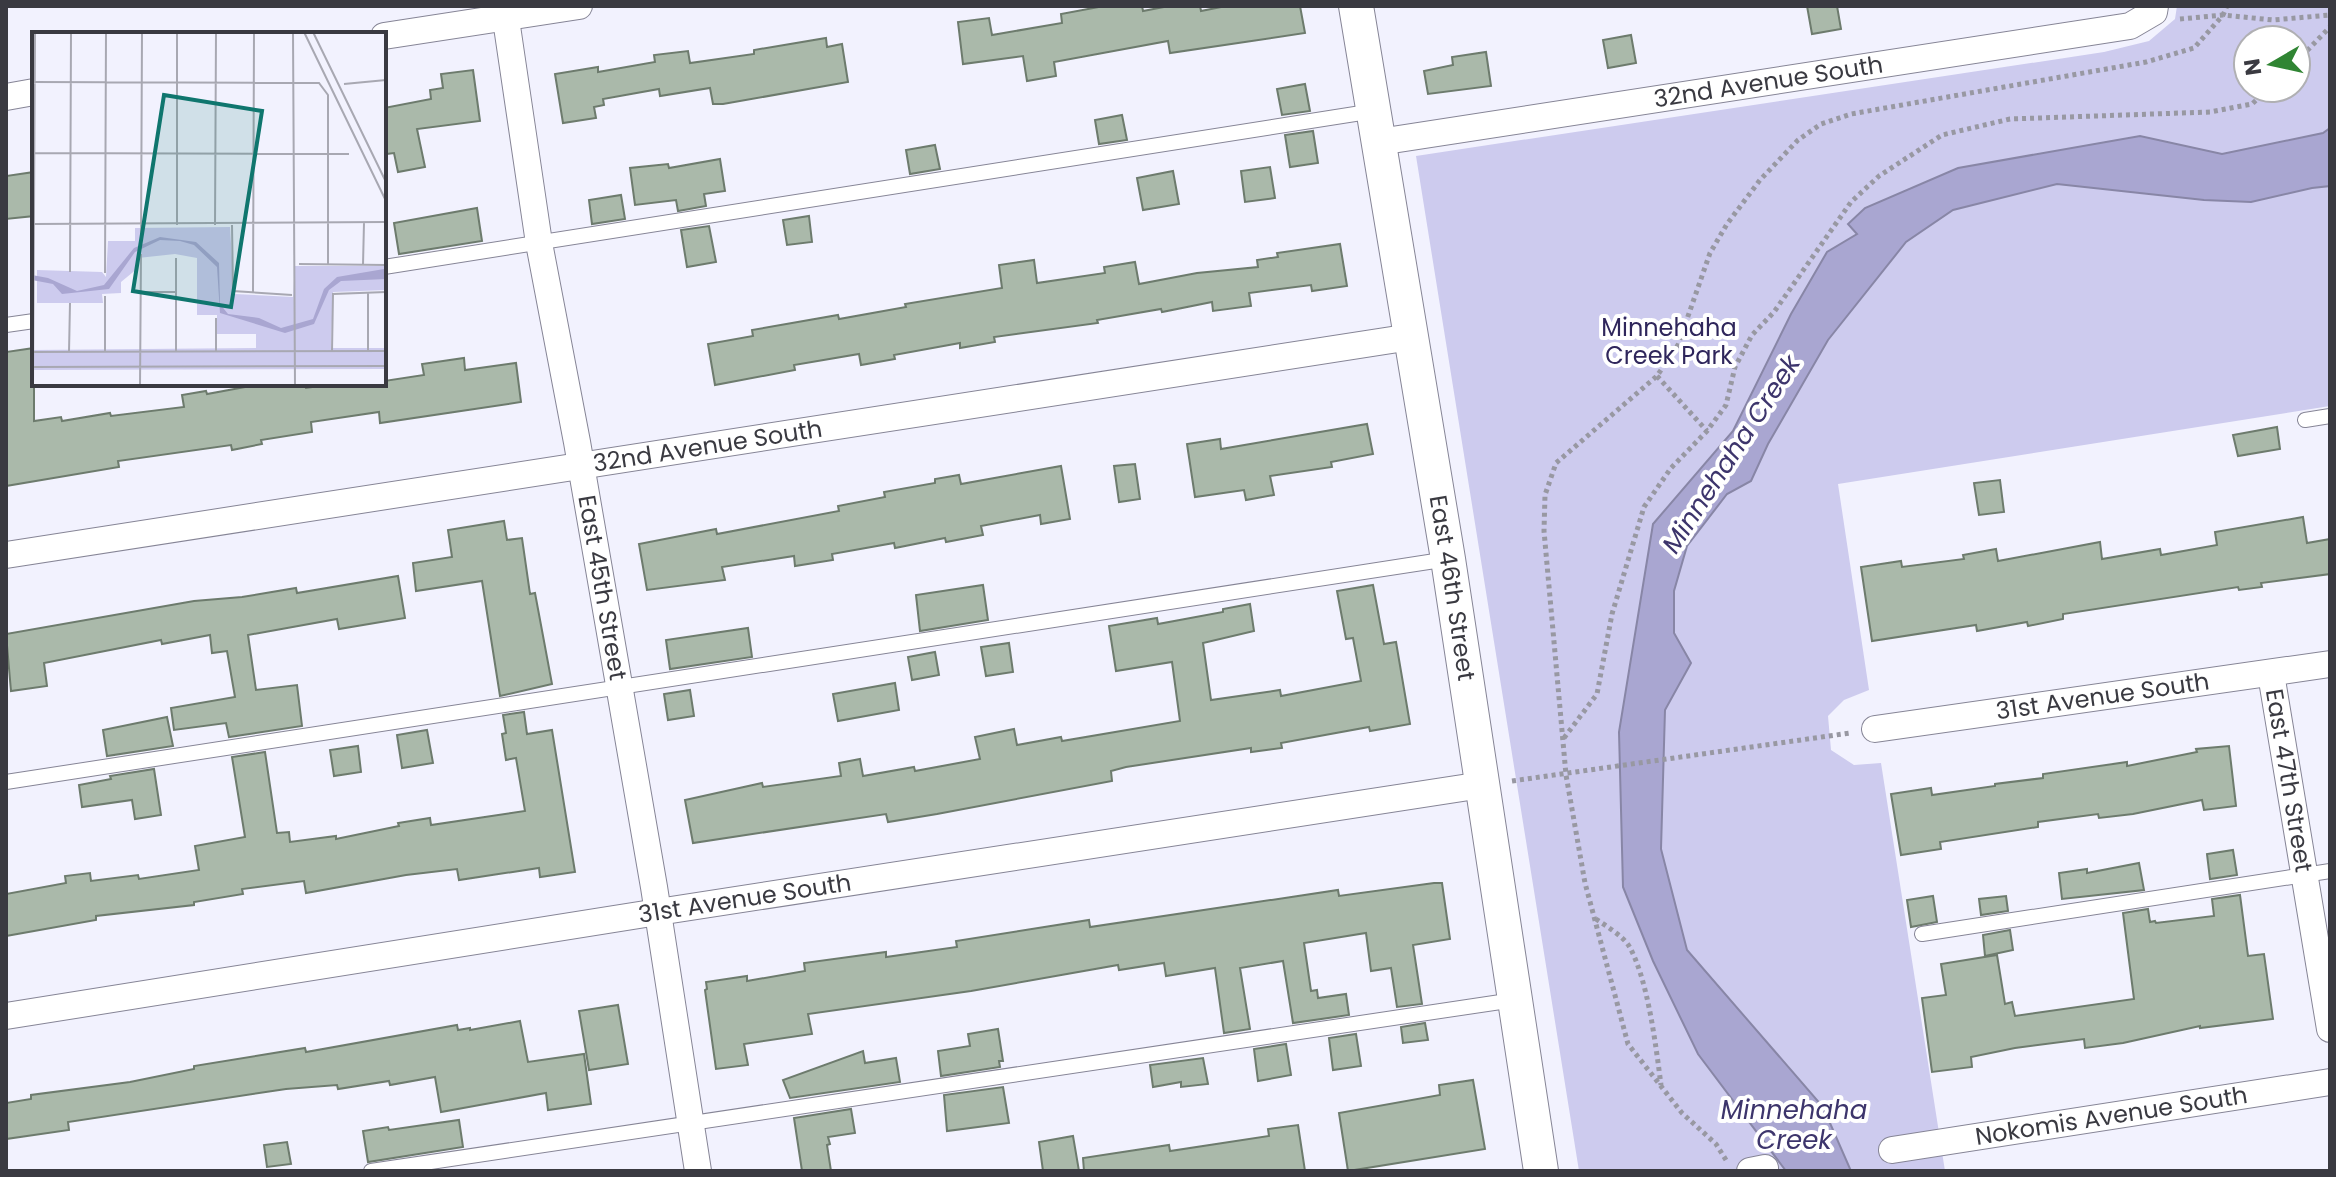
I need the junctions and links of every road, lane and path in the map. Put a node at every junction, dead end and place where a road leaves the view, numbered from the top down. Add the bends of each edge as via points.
1 (579, 6) edge
2 (1356, 6) edge
3 (2227, 6) edge
4 (505, 12) edge
5 (2160, 12) edge
6 (2223, 15) junction
7 (2330, 15) edge
8 (2330, 27) edge
9 (386, 36) edge
10 (2312, 46) edge
11 (32, 92) edge
12 (6, 97) edge
13 (2252, 104) edge
14 (1376, 126) junction
15 (539, 243) junction
16 (386, 267) edge
17 (32, 321) edge
18 (6, 325) edge
19 (1411, 337) junction
20 (1657, 376) junction
21 (2330, 416) edge
22 (2305, 420) dead end
23 (1707, 431) junction
24 (581, 467) junction
25 (6, 555) edge
26 (1448, 559) junction
27 (2330, 664) edge
28 (2271, 674) junction
29 (619, 689) junction
30 (1875, 729) joint
31 (1563, 739) junction
32 (1566, 775) junction
33 (6, 782) edge
34 (1482, 785) junction
35 (2318, 874) edge
36 (658, 912) junction
37 (1594, 917) junction
38 (1922, 934) dead end
39 (1515, 1000) junction
40 (6, 1016) edge
41 (2330, 1029) edge
42 (2330, 1082) edge
43 (1662, 1086) junction
44 (691, 1122) junction
45 (1892, 1150) dead end
46 (371, 1171) edge
47 (698, 1171) edge
48 (1541, 1171) edge
49 (1733, 1171) edge

1 - 4 street
2 - 14 street, East 46th Street
3 - 6 path
4 - 9 street
4 - 15 street, East 45th Street
5 - 6 path
5 - 14 street, 32nd Avenue South via 2130,26
6 - 7 path via 2273,20
6 - 20 path via 2194,48 2146,62 1851,114 1821,124 1760,180 1727,224 1710,253 1678,345
8 - 10 path
11 - 12 street
13 - 23 path via 2210,112 2010,119 1942,135 1879,176 1851,202 1752,335 1735,367 1726,405
14 - 15 lane
14 - 19 street, East 46th Street
15 - 16 lane
15 - 24 street, East 45th Street
17 - 18 lane
19 - 24 street, 32nd Avenue South
19 - 26 street, East 46th Street
20 - 23 path
20 - 31 path via 1556,463 1545,495
21 - 22 lane
23 - 31 path via 1671,468 1644,507 1612,614 1597,694
24 - 25 street, 32nd Avenue South
24 - 29 street, East 45th Street
26 - 29 lane
26 - 34 street, East 46th Street
27 - 28 street, 31st Avenue South
28 - 30 street, 31st Avenue South
28 - 35 street, East 47th Street
29 - 33 lane
29 - 36 street, East 45th Street
30 - 32 path
31 - 32 path
32 - 34 path
32 - 37 path
34 - 36 street, 31st Avenue South
34 - 39 street, East 46th Street
35 - 38 lane
35 - 41 street, East 47th Street
36 - 40 street, 31st Avenue South
36 - 44 street, East 45th Street
37 - 43 path via 1628,1044
37 - 43 path via 1628,944 1653,1028
39 - 44 lane
39 - 48 street, East 46th Street
42 - 45 street, Nokomis Avenue South
43 - 49 path via 1716,1144
44 - 46 lane
44 - 47 street, East 45th Street

